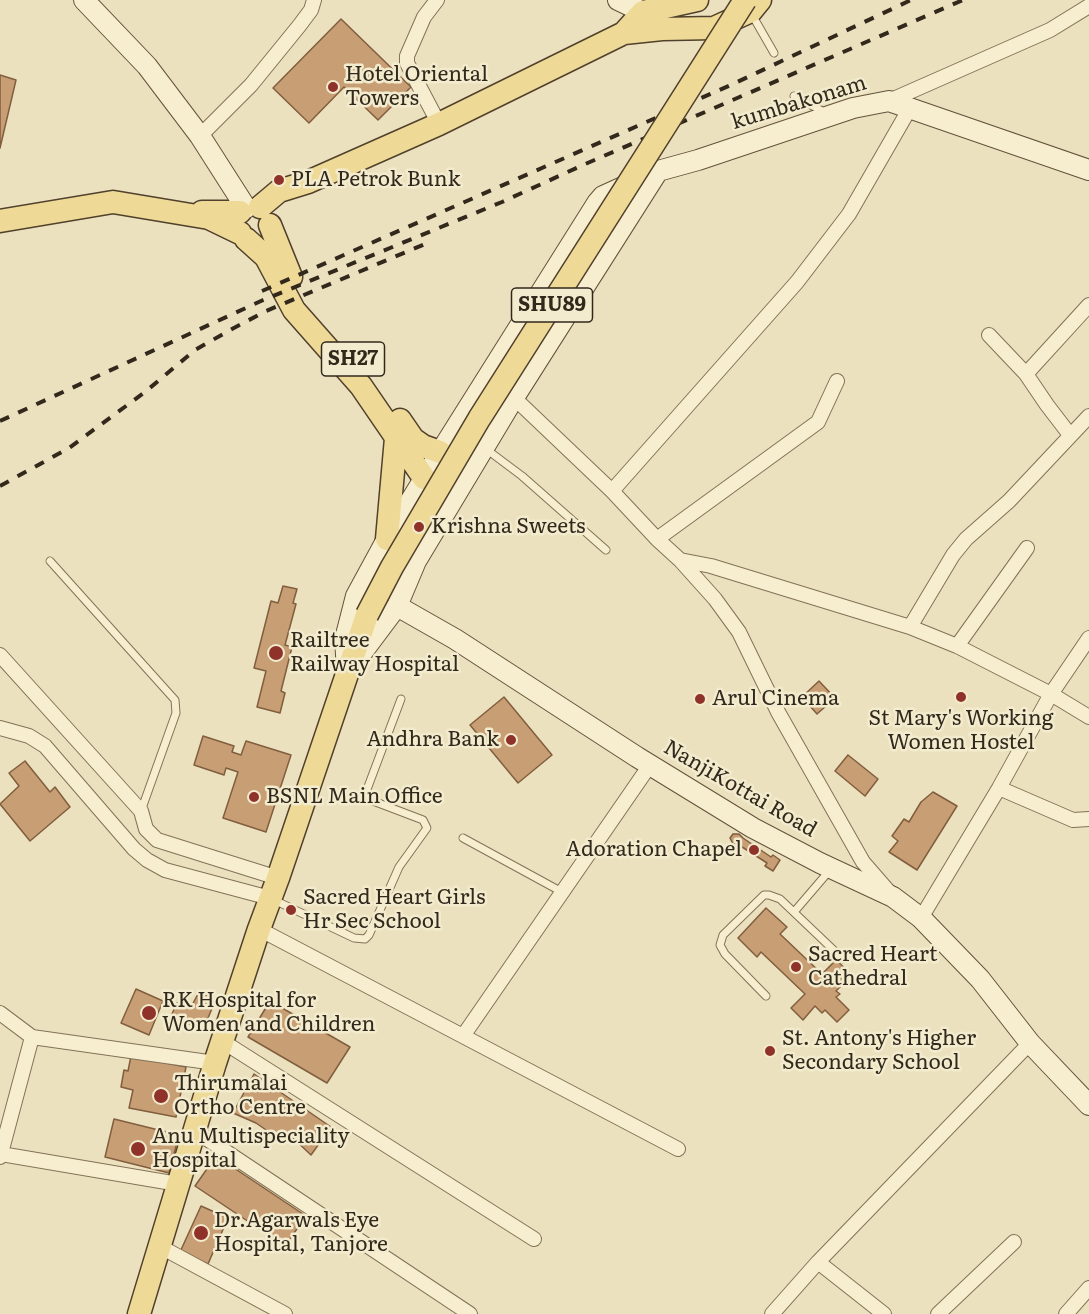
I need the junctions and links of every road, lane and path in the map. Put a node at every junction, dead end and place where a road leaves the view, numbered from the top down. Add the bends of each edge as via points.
1 (84, 0) edge
2 (314, 0) edge
3 (437, 0) edge
4 (618, 0) edge
5 (697, 0) edge
6 (752, 4) edge
7 (1089, 6) edge
8 (643, 12) junction
9 (624, 33) junction
10 (774, 53) dead end
11 (794, 96) dead end
12 (889, 101) junction
13 (910, 108) junction
14 (831, 115) junction
15 (439, 124) junction
16 (200, 136) junction
17 (1089, 170) edge
18 (658, 171) junction
19 (253, 220) junction
20 (0, 221) edge
21 (1089, 305) edge
22 (988, 334) dead end
23 (1026, 374) junction
24 (486, 379) junction
25 (837, 381) dead end
26 (514, 396) junction
27 (1089, 416) edge
28 (1070, 435) junction
29 (396, 438) junction
30 (484, 448) junction
31 (440, 452) junction
32 (424, 478) junction
33 (612, 491) junction
34 (657, 538) junction
35 (387, 539) junction
36 (1027, 548) dead end
37 (606, 550) dead end
38 (680, 560) junction
39 (50, 561) dead end
40 (397, 606) junction
41 (910, 627) junction
42 (1089, 638) edge
43 (957, 646) junction
44 (0, 655) edge
45 (347, 673) junction
46 (1052, 694) junction
47 (401, 699) dead end
48 (1089, 717) edge
49 (0, 728) edge
50 (650, 765) junction
51 (999, 788) junction
52 (141, 811) junction
53 (1088, 817) edge
54 (463, 838) dead end
55 (832, 868) junction
56 (274, 888) junction
57 (562, 892) junction
58 (893, 897) junction
59 (794, 912) junction
60 (921, 918) junction
61 (259, 929) junction
62 (843, 959) dead end
63 (766, 996) dead end
64 (0, 1013) edge
65 (463, 1036) junction
66 (32, 1037) junction
67 (222, 1041) junction
68 (1030, 1043) junction
69 (215, 1063) junction
70 (1089, 1105) edge
71 (195, 1131) junction
72 (678, 1149) dead end
73 (0, 1156) edge
74 (178, 1184) junction
75 (534, 1239) dead end
76 (1014, 1242) dead end
77 (159, 1246) junction
78 (818, 1262) junction
79 (1089, 1288) edge
80 (142, 1311) edge
81 (285, 1314) edge
82 (470, 1314) edge
83 (772, 1314) edge
84 (884, 1314) edge
85 (938, 1314) edge
86 (1066, 1314) edge

1 - 16 street via 147,66
2 - 16 street via 299,26 251,85
3 - 15 street via 424,17 407,63
4 - 8 street
5 - 8 main road
6 - 9 main road via 714,28
6 - 10 lane
6 - 45 main road, SHU89, bridge via 479,419 367,615
7 - 12 street via 1050,30
8 - 9 main road
9 - 15 main road
11 - 14 lane
12 - 13 street, kumbakonam
12 - 14 street, kumbakonam
13 - 17 street, kumbakonam
13 - 33 street via 849,214 804,273
14 - 18 street, kumbakonam
15 - 19 main road via 279,191
16 - 19 street
18 - 24 street, kumbakonam via 597,202
18 - 26 street
19 - 20 main road, SH27 via 209,218 113,202
19 - 29 main road, SH27 via 266,257 294,310 361,386
19 - 31 main road, SH27 via 297,292 384,397 413,439
21 - 23 street
22 - 23 street
23 - 28 street
24 - 26 street
24 - 31 street, kumbakonam
25 - 34 street via 818,422
26 - 30 street
26 - 33 street
27 - 28 street
28 - 41 street via 1009,501 966,539
29 - 32 main road, SH27
29 - 35 main road
30 - 37 lane
30 - 40 street via 416,561
31 - 32 street, kumbakonam
32 - 35 street, kumbakonam
33 - 34 street
34 - 38 street
35 - 45 street, kumbakonam via 356,596 345,639
36 - 43 street
38 - 41 street
38 - 58 street via 739,632 778,712 863,862
39 - 52 lane via 175,700 176,713
40 - 45 street
40 - 50 street, NanjiKottai Road
41 - 43 street
42 - 46 street
43 - 46 street
44 - 52 street
45 - 56 main road, SHU89
46 - 48 street
46 - 51 street
47 - 56 lane via 366,792 374,801 423,820 427,828 399,867 369,935 365,939 354,938
49 - 56 street via 29,736 45,746 147,860 165,870
50 - 55 street, NanjiKottai Road via 753,828
50 - 57 street
51 - 53 street via 1073,820
51 - 60 street
52 - 56 street via 146,829 157,840
54 - 57 lane
55 - 58 street, NanjiKottai Road
55 - 59 lane
56 - 61 main road, SHU89
57 - 65 street
58 - 60 street, NanjiKottai Road
59 - 62 lane
59 - 63 lane via 780,899 764,895 720,940 721,949
60 - 68 street, NanjiKottai Road via 980,979
61 - 65 street
61 - 67 main road, SHU89
64 - 66 street
65 - 72 street
66 - 69 street
66 - 73 street
67 - 69 main road, SHU89
67 - 75 street
68 - 70 street, NanjiKottai Road
68 - 78 street
69 - 71 main road, SHU89
71 - 74 main road, SHU89
71 - 82 street
73 - 74 street
74 - 77 main road, SHU89
76 - 85 street
77 - 80 main road, SHU89
77 - 81 street
78 - 83 street
78 - 84 street
79 - 86 street

